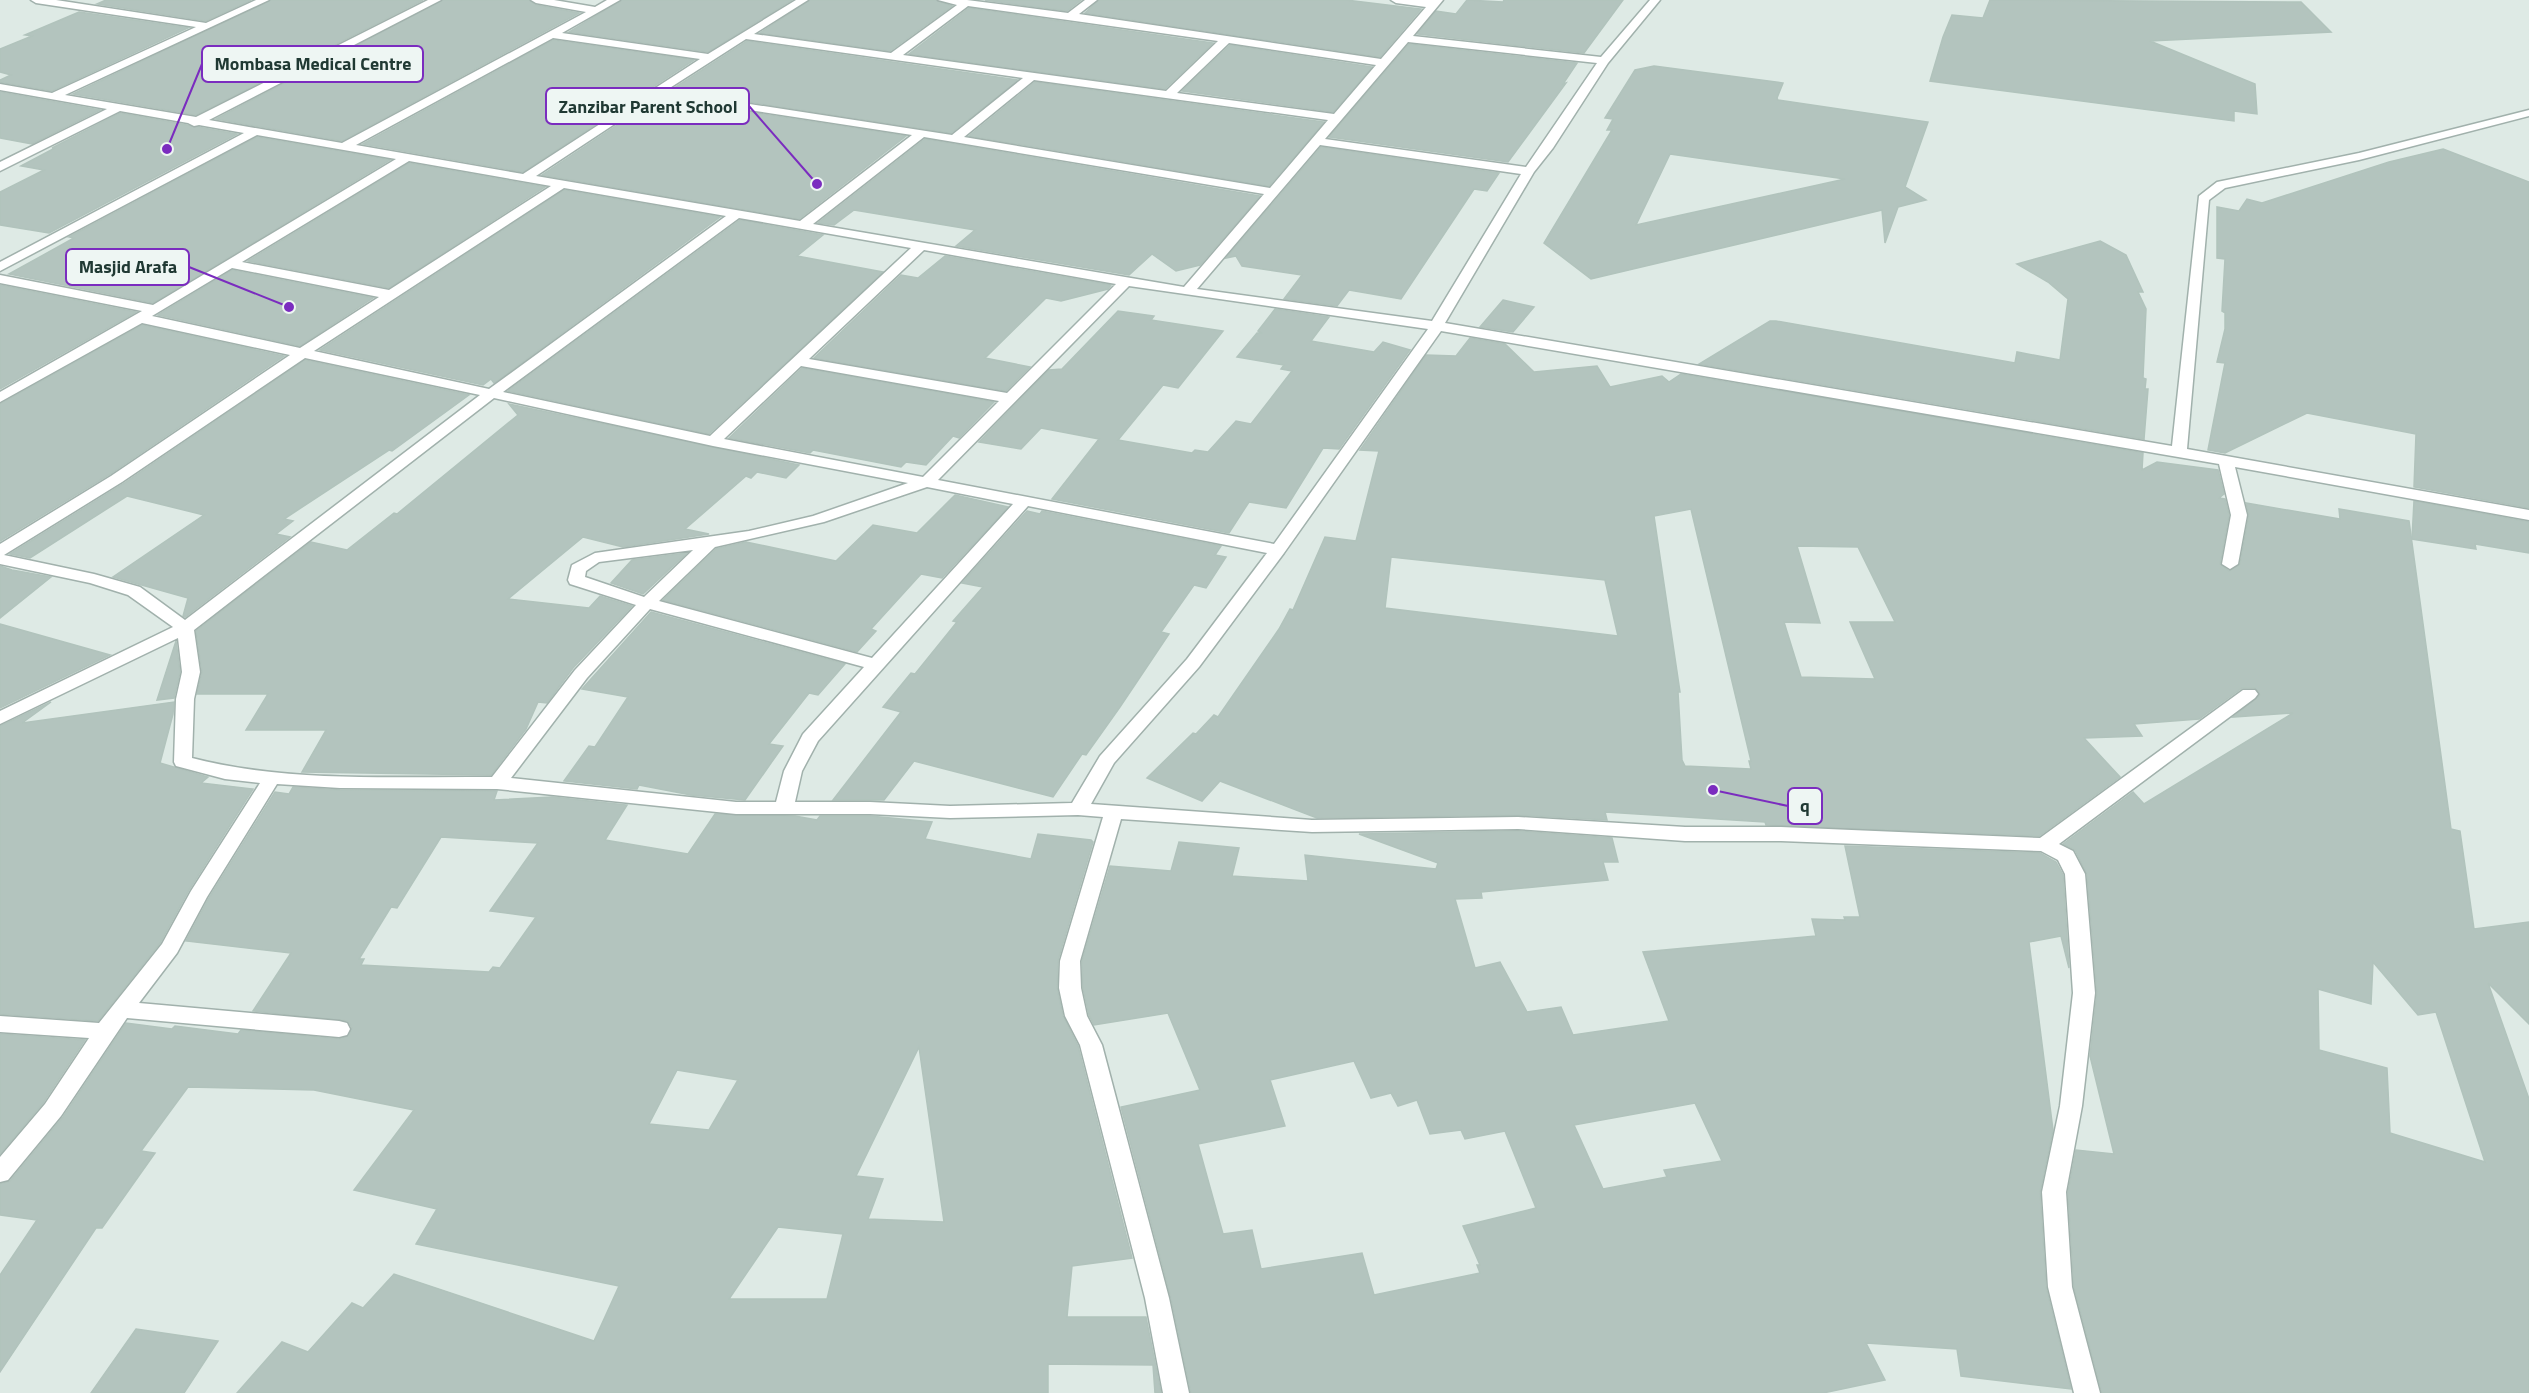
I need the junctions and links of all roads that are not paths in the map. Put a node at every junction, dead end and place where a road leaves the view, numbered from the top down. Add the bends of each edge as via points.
1 (36, 0) edge
2 (78, 0) edge
3 (264, 0) edge
4 (436, 0) edge
5 (536, 0) edge
6 (615, 0) edge
7 (803, 0) edge
8 (943, 0) edge
9 (1092, 0) edge
10 (1396, 0) edge
11 (1655, 0) edge
12 (966, 3) junction
13 (1436, 3) edge
14 (67, 5) junction
15 (596, 10) junction
16 (1070, 16) junction
17 (208, 26) junction
18 (550, 34) junction
19 (744, 36) junction
20 (1405, 38) junction
21 (1226, 39) junction
22 (894, 56) junction
23 (710, 57) junction
24 (1604, 61) junction
25 (1383, 63) junction
26 (1032, 76) junction
27 (0, 87) edge
28 (656, 93) junction
29 (1168, 95) junction
30 (51, 97) junction
31 (118, 108) junction
32 (2529, 113) edge
33 (1336, 118) junction
34 (194, 123) junction
35 (254, 132) junction
36 (922, 133) junction
37 (955, 138) junction
38 (1316, 141) junction
39 (343, 147) junction
40 (406, 158) junction
41 (0, 167) edge
42 (1529, 171) junction
43 (524, 178) junction
44 (561, 185) junction
45 (1273, 192) junction
46 (736, 215) junction
47 (802, 226) junction
48 (921, 246) junction
49 (229, 264) junction
50 (0, 267) edge
51 (0, 279) edge
52 (1126, 281) junction
53 (1187, 292) junction
54 (392, 295) junction
55 (154, 309) junction
56 (140, 318) junction
57 (1437, 326) junction
58 (304, 352) junction
59 (798, 361) junction
60 (492, 393) junction
61 (0, 398) edge
62 (1009, 398) junction
63 (713, 441) junction
64 (2179, 452) junction
65 (2226, 460) junction
66 (927, 482) junction
67 (1023, 502) junction
68 (2529, 515) edge
69 (710, 543) junction
70 (1278, 550) junction
71 (0, 551) edge
72 (0, 559) edge
73 (2230, 564) dead end
74 (646, 604) junction
75 (185, 628) junction
76 (878, 665) junction
77 (2249, 694) dead end
78 (0, 718) edge
79 (272, 778) junction
80 (497, 783) junction
81 (784, 807) junction
82 (1078, 809) junction
83 (1114, 811) junction
84 (2044, 845) junction
85 (123, 1010) junction
86 (0, 1024) edge
87 (339, 1029) dead end
88 (105, 1031) junction
89 (0, 1173) edge
90 (1176, 1393) edge
91 (2087, 1393) edge

1 - 14 street
2 - 14 street
3 - 17 street
4 - 34 street
5 - 15 street
6 - 15 street
7 - 19 street
8 - 12 street
9 - 16 street
10 - 13 street
11 - 24 street
12 - 16 street
12 - 22 street
13 - 20 street
14 - 17 street
15 - 18 street
16 - 21 street
17 - 30 street
18 - 23 street
18 - 39 street
19 - 22 street
19 - 23 street
20 - 24 street
20 - 25 street
21 - 25 street
21 - 29 street
22 - 26 street
23 - 28 street
24 - 42 street
25 - 33 street
26 - 29 street
26 - 37 street
27 - 30 street
28 - 36 street
28 - 43 street
29 - 33 street
30 - 31 street
31 - 34 street
31 - 41 street
32 - 64 street via 2359,156 2221,185 2203,199
33 - 38 street
34 - 35 street
35 - 39 street
35 - 50 street
36 - 37 street
36 - 47 street
37 - 45 street
38 - 42 street
38 - 45 street
39 - 40 street
40 - 43 street
40 - 49 street
42 - 57 street
43 - 44 street
44 - 46 street
44 - 54 street
45 - 53 street
46 - 47 street
46 - 60 street
47 - 48 street
48 - 52 street
48 - 59 street
49 - 54 street
49 - 55 street
51 - 55 street
52 - 53 street
52 - 62 street
53 - 57 street
54 - 58 street
55 - 56 street
56 - 58 street
56 - 61 street
57 - 64 street
57 - 70 street
58 - 60 street
58 - 71 street via 142,464
59 - 62 street
59 - 63 street
60 - 63 street
60 - 75 street
62 - 66 street
63 - 66 street
64 - 65 street
65 - 68 street
65 - 73 street via 2239,515
66 - 67 street
66 - 69 street via 819,519
67 - 70 street
67 - 76 street
69 - 74 street
69 - 74 street via 595,558 578,569 576,580
70 - 82 street via 1193,663 1107,760
72 - 75 street via 134,591
74 - 76 street
74 - 80 street via 581,674
75 - 78 street
75 - 79 street via 191,672 185,699 183,762 225,773
76 - 81 street via 810,738 793,771
77 - 84 street
79 - 80 street
79 - 85 street via 170,948
80 - 81 street via 736,808
81 - 82 street via 950,812
82 - 83 street
83 - 84 street via 1312,826 1518,823 1685,834 1792,834
83 - 90 street via 1070,961 1070,988 1076,1016 1091,1045 1157,1298
84 - 91 street via 2066,856 2075,874 2084,993 2071,1106 2054,1192 2060,1287
85 - 87 street
85 - 88 street
86 - 88 street
88 - 89 street via 53,1110

